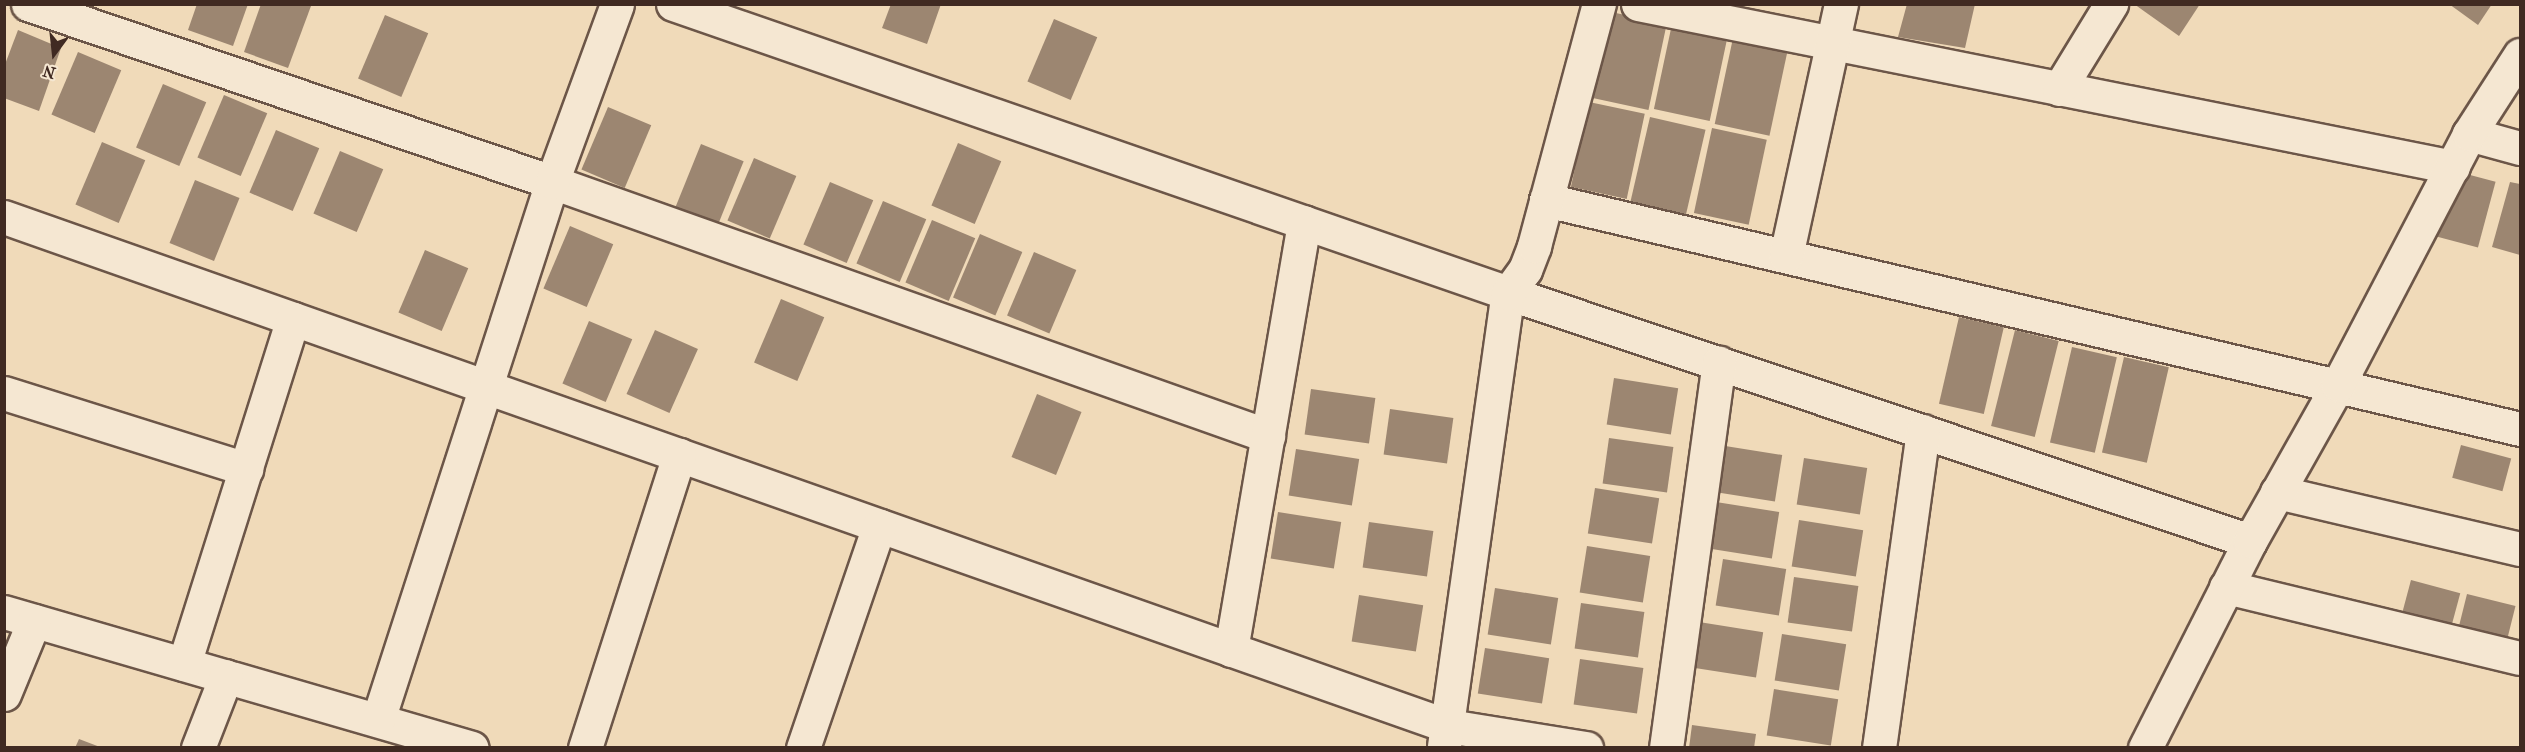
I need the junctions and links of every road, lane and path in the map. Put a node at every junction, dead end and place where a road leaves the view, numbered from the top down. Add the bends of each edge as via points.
1 (28, 4) edge
2 (617, 4) edge
3 (673, 4) edge
4 (1599, 4) edge
5 (1638, 4) edge
6 (1841, 4) edge
7 (2111, 4) edge
8 (1832, 44) junction
9 (2520, 55) edge
10 (2059, 88) junction
11 (2469, 134) junction
12 (2520, 148) edge
13 (2453, 167) junction
14 (552, 182) junction
15 (1546, 200) junction
16 (4, 217) edge
17 (1304, 222) junction
18 (1786, 256) junction
19 (1508, 293) junction
20 (293, 319) junction
21 (1719, 363) junction
22 (2338, 385) junction
23 (485, 387) junction
24 (4, 393) edge
25 (2520, 429) edge
26 (1923, 431) junction
27 (1268, 436) junction
28 (680, 455) junction
29 (246, 469) junction
30 (2277, 492) junction
31 (879, 526) junction
32 (2250, 541) junction
33 (2520, 549) edge
34 (2226, 587) junction
35 (19, 616) edge
36 (1232, 650) junction
37 (2520, 658) edge
38 (184, 664) junction
39 (226, 676) junction
40 (4, 694) edge
41 (378, 720) junction
42 (1446, 737) edge
43 (428, 741) edge
44 (2153, 746) edge
45 (198, 747) edge
46 (472, 747) edge
47 (585, 747) edge
48 (803, 747) edge
49 (1586, 747) edge
50 (1666, 747) edge
51 (1879, 747) edge

1 - 14 street
2 - 14 street
3 - 17 street
4 - 15 street
5 - 8 street
6 - 8 street
7 - 10 street
8 - 10 street
8 - 18 street
9 - 11 street
10 - 13 street
11 - 12 street
11 - 13 street
13 - 22 street
14 - 23 street
14 - 27 street
15 - 18 street
15 - 19 street via 1525,270
16 - 20 street
17 - 19 street
17 - 27 street
18 - 22 street
19 - 21 street
19 - 42 street
20 - 23 street
20 - 29 street
21 - 26 street
21 - 50 street
22 - 25 street
22 - 30 street
23 - 28 street
23 - 41 street
24 - 29 street
26 - 32 street
26 - 51 street
27 - 36 street
28 - 31 street
28 - 47 street
29 - 38 street
30 - 32 street
30 - 33 street
31 - 36 street
31 - 48 street
32 - 34 street
34 - 37 street
34 - 44 street
35 - 38 street
35 - 40 street
36 - 42 street
38 - 39 street
39 - 41 street
39 - 45 street
41 - 43 street
42 - 49 street
43 - 46 street

